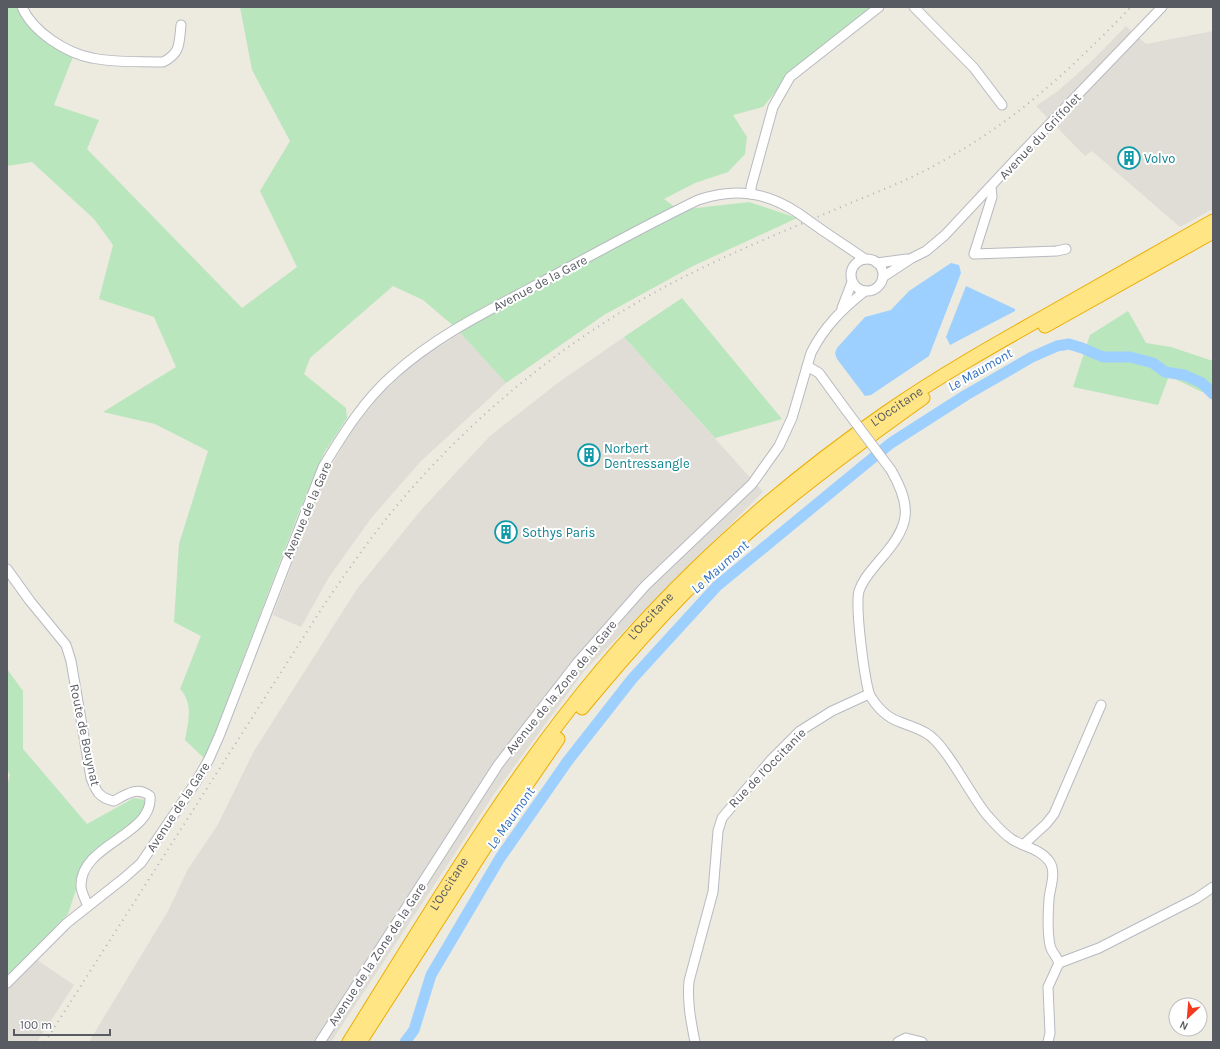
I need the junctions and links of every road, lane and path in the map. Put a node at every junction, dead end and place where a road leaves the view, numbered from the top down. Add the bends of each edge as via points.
1 (22, 7) edge
2 (879, 7) edge
3 (914, 7) edge
4 (1162, 7) edge
5 (181, 25) dead end
6 (1002, 105) dead end
7 (991, 187) junction
8 (751, 194) junction
9 (1213, 221) edge
10 (1213, 232) edge
11 (841, 244) junction
12 (1066, 249) dead end
13 (912, 258) junction
14 (865, 260) junction
15 (877, 263) junction
16 (854, 267) junction
17 (883, 277) junction
18 (852, 282) junction
19 (865, 291) junction
20 (841, 311) junction
21 (807, 366) junction
22 (7, 569) edge
23 (869, 694) junction
24 (1101, 705) dead end
25 (1023, 845) junction
26 (1213, 887) edge
27 (88, 906) junction
28 (1059, 963) junction
29 (7, 983) edge
30 (320, 1042) edge
31 (348, 1042) edge
32 (360, 1042) edge
33 (695, 1042) edge
34 (898, 1042) edge
35 (922, 1042) edge
36 (1048, 1042) edge

1 - 5 street via 45,36 92,58 163,62 173,57 178,47
2 - 8 street via 790,78 772,107
3 - 6 street via 974,68
4 - 7 street, Avenue du Griffolet
7 - 12 street via 992,197 974,254
7 - 13 street, Avenue du Griffolet via 942,239
8 - 11 street, Avenue de la Gare, bridge via 771,198 798,213
8 - 27 street, Avenue de la Gare via 726,193 698,200 610,246 470,321 418,354 370,397 323,467 209,759 141,863
9 - 31 highway, L'Occitane via 963,363 888,411 785,489 696,568 602,668 540,748 492,817
10 - 32 highway, L'Occitane via 928,395 794,493 697,580 636,644 569,724 503,819
11 - 14 street, Avenue de la Gare
11 - 16 street
13 - 15 street
13 - 17 street, Avenue du Griffolet
14 - 15 street
14 - 16 street
15 - 17 street via 881,267
16 - 18 street
17 - 19 street via 875,289
18 - 19 street
18 - 20 street, Avenue de la Zone de la Gare
19 - 20 street, Avenue de la Zone de la Gare
20 - 21 street, Avenue de la Zone de la Gare via 825,329
21 - 23 street, bridge via 819,373 890,470 904,496 906,508 903,527 893,545 863,581 857,603
21 - 30 street, Avenue de la Zone de la Gare via 792,418 780,446 752,484 645,586 572,669 498,766
22 - 27 street, Route de Bouynat via 66,645 91,778 97,793 105,800 114,801 133,791 144,791 150,796 151,804 147,814 91,859 81,886
23 - 25 street via 882,712 894,721 927,733 986,814 1002,832
23 - 33 street, Rue de l'Occitanie via 832,711 800,731 736,799 722,818 718,831 713,892 689,981 690,1016
24 - 25 street via 1054,814
25 - 28 street via 1041,853 1049,861 1052,869 1049,944
26 - 28 street via 1197,898 1100,948
27 - 29 street, Avenue de la Gare via 67,923
28 - 36 street via 1048,987
34 - 35 street via 906,1038

